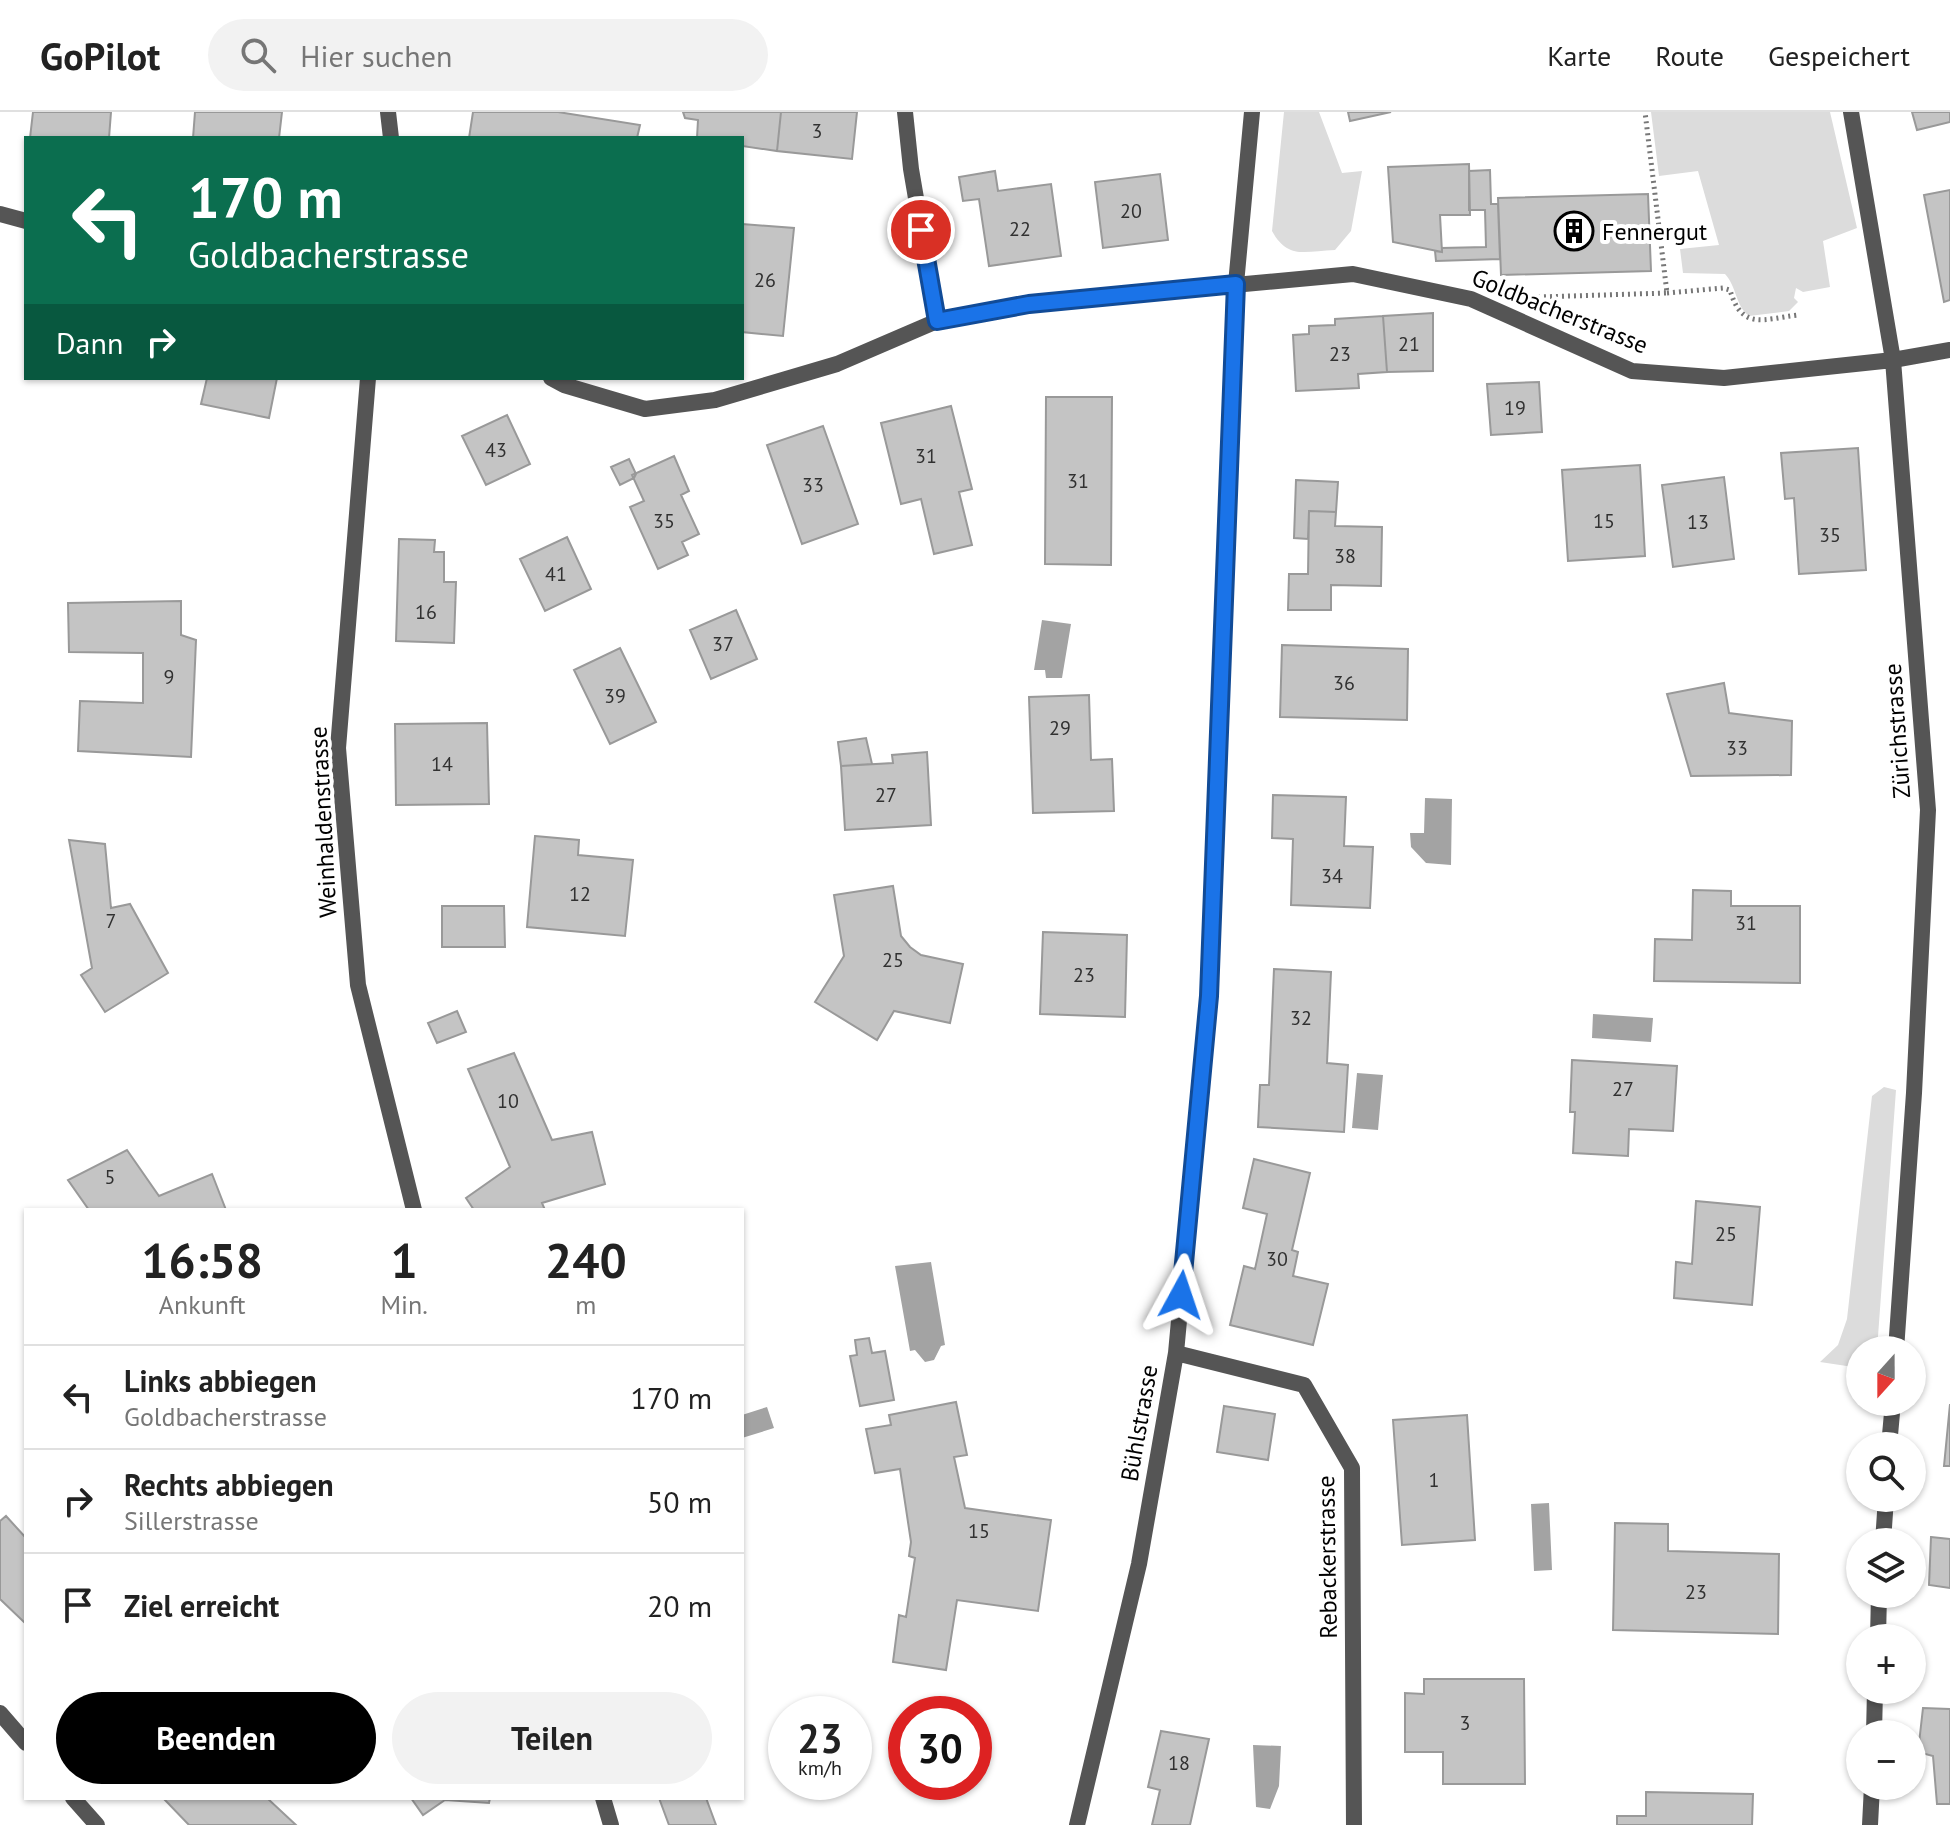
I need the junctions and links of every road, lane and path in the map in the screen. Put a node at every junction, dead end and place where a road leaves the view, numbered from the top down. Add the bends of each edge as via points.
1 (388, 112) edge
2 (905, 112) edge
3 (1252, 112) edge
4 (1645, 112) edge
5 (1851, 112) edge
6 (391, 136) edge
7 (0, 214) edge
8 (24, 220) edge
9 (1236, 284) junction
10 (1667, 293) junction
11 (1532, 297) dead end
12 (1798, 315) dead end
13 (937, 321) junction
14 (1950, 350) edge
15 (1893, 360) junction
16 (368, 380) edge
17 (555, 380) edge
18 (414, 1208) edge
19 (1897, 1336) edge
20 (1176, 1353) junction
21 (0, 1713) edge
22 (24, 1741) edge
23 (75, 1800) edge
24 (604, 1800) edge
25 (1871, 1800) edge
26 (97, 1825) edge
27 (611, 1825) edge
28 (1077, 1825) edge
29 (1354, 1825) edge
30 (1870, 1825) edge

1 - 6 street
2 - 13 street
3 - 9 street, Bühlstrasse
4 - 10 path
5 - 15 street, Zürichstrasse
7 - 8 street
9 - 13 street, Goldbacherstrasse via 1029,304
9 - 15 street, Goldbacherstrasse via 1353,274 1471,299 1632,371 1724,378
9 - 20 street, Bühlstrasse via 1209,996
10 - 11 path
10 - 12 path via 1723,288 1730,290 1742,316 1751,321
13 - 17 street, Goldbacherstrasse via 837,364 715,400 645,409
14 - 15 street, Goldbacherstrasse
15 - 19 street, Zürichstrasse via 1928,810
16 - 18 street, Weinhaldenstrasse via 338,748 358,985
20 - 28 street, Bühlstrasse via 1139,1564
20 - 29 street, Rebackerstrasse via 1304,1385 1352,1468
21 - 22 street
23 - 26 street
24 - 27 street
25 - 30 street

